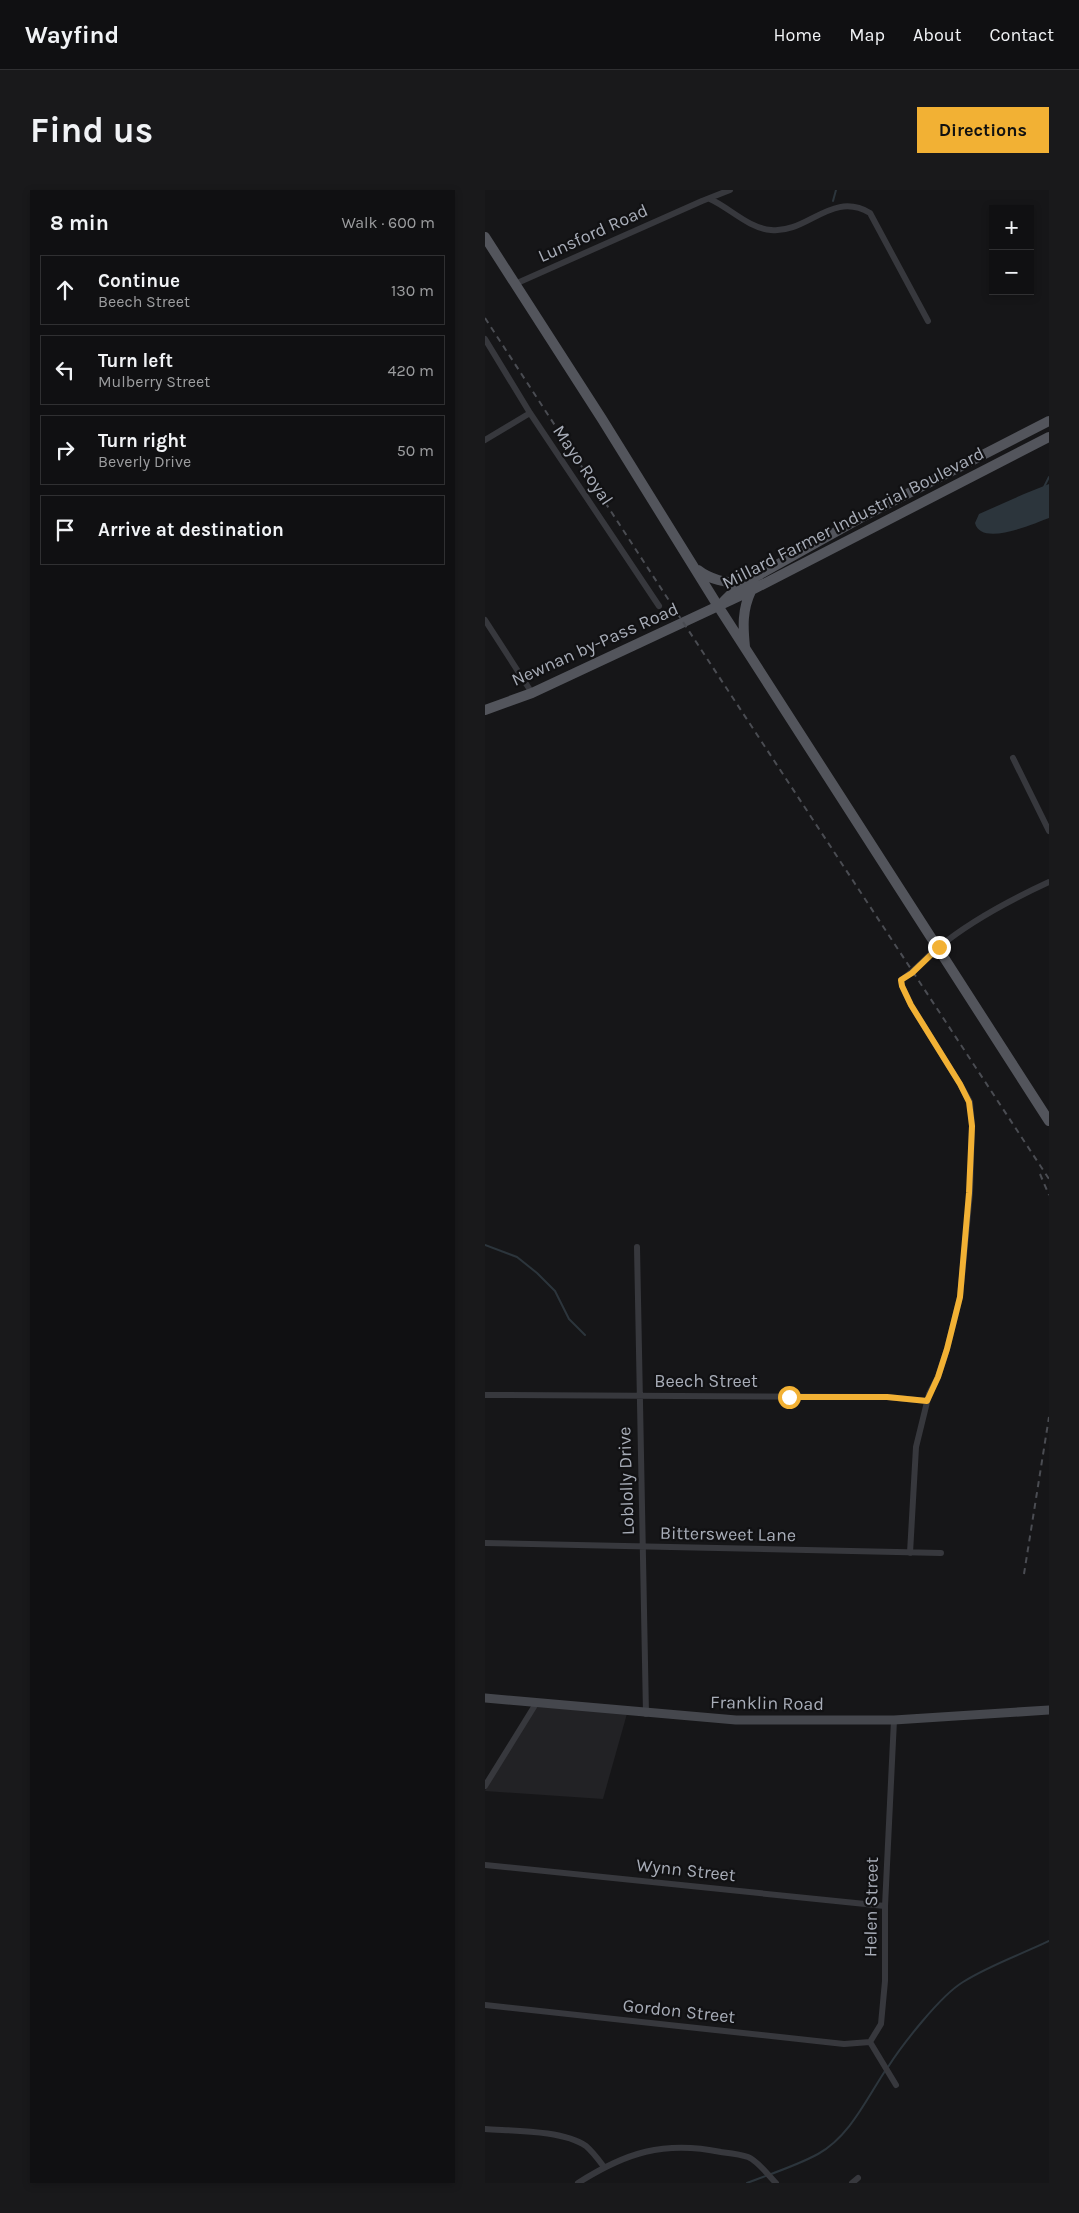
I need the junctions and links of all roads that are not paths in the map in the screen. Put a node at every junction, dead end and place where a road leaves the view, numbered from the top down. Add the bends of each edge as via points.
1 (730, 190) edge
2 (848, 198) dead end
3 (710, 199) junction
4 (828, 202) dead end
5 (485, 237) edge
6 (515, 284) junction
7 (928, 321) dead end
8 (485, 338) edge
9 (530, 413) junction
10 (1049, 421) edge
11 (1049, 437) edge
12 (485, 440) edge
13 (692, 566) junction
14 (747, 587) junction
15 (659, 606) dead end
16 (718, 606) junction
17 (485, 620) edge
18 (745, 648) junction
19 (531, 693) junction
20 (485, 710) edge
21 (1013, 758) dead end
22 (1049, 831) edge
23 (1049, 882) edge
24 (939, 947) junction
25 (1049, 1121) edge
26 (637, 1248) dead end
27 (485, 1394) edge
28 (639, 1396) junction
29 (927, 1401) junction
30 (485, 1543) edge
31 (643, 1547) junction
32 (910, 1553) junction
33 (941, 1553) dead end
34 (485, 1698) edge
35 (537, 1702) junction
36 (1049, 1710) edge
37 (646, 1714) junction
38 (894, 1720) junction
39 (485, 1786) edge
40 (485, 1864) edge
41 (885, 1906) junction
42 (485, 2004) edge
43 (870, 2042) junction
44 (895, 2085) dead end
45 (485, 2129) edge
46 (604, 2167) junction
47 (858, 2178) dead end
48 (578, 2183) edge
49 (776, 2183) edge
50 (852, 2183) edge

1 - 3 street, Lunsford Road
2 - 7 street via 863,204 870,213
3 - 4 street via 752,224 774,230 789,226
3 - 6 street, Lunsford Road
5 - 6 main road
6 - 13 main road
8 - 9 street, Mayo Royal
9 - 12 street
9 - 15 street, Mayo Royal
10 - 14 main road, Millard Farmer Industrial Boulevard via 866,515
11 - 14 main road, Millard Farmer Industrial Boulevard
13 - 14 main road via 706,576
13 - 16 main road
14 - 16 main road, Millard Farmer Industrial Boulevard
14 - 18 main road via 742,622
16 - 18 main road
16 - 19 main road, Newnan by-Pass Road
17 - 19 street
18 - 24 main road
19 - 20 main road, Newnan by-Pass Road
21 - 22 street
23 - 24 street via 996,909
24 - 25 main road
24 - 29 street via 901,980 902,986 963,1090 969,1102 972,1126 960,1297 947,1349
26 - 28 street, Loblolly Drive
27 - 28 street, Beech Street
28 - 29 street, Beech Street via 887,1397
28 - 31 street, Loblolly Drive
29 - 32 street via 913,1465
30 - 31 street, Bittersweet Lane
31 - 32 street, Bittersweet Lane
31 - 37 street, Loblolly Drive
32 - 33 street, Bittersweet Lane
34 - 35 main road, Franklin Road
35 - 37 main road, Franklin Road
35 - 39 street
36 - 38 main road, Franklin Road
37 - 38 main road, Franklin Road via 736,1720
38 - 41 street, Helen Street
40 - 41 street, Wynn Street
41 - 43 street, Helen Street via 885,1981 881,2024
42 - 43 street, Gordon Street via 844,2044
43 - 44 street
45 - 46 street via 560,2136 584,2145
46 - 48 street
46 - 49 street via 665,2147 707,2149 749,2157
47 - 50 street

